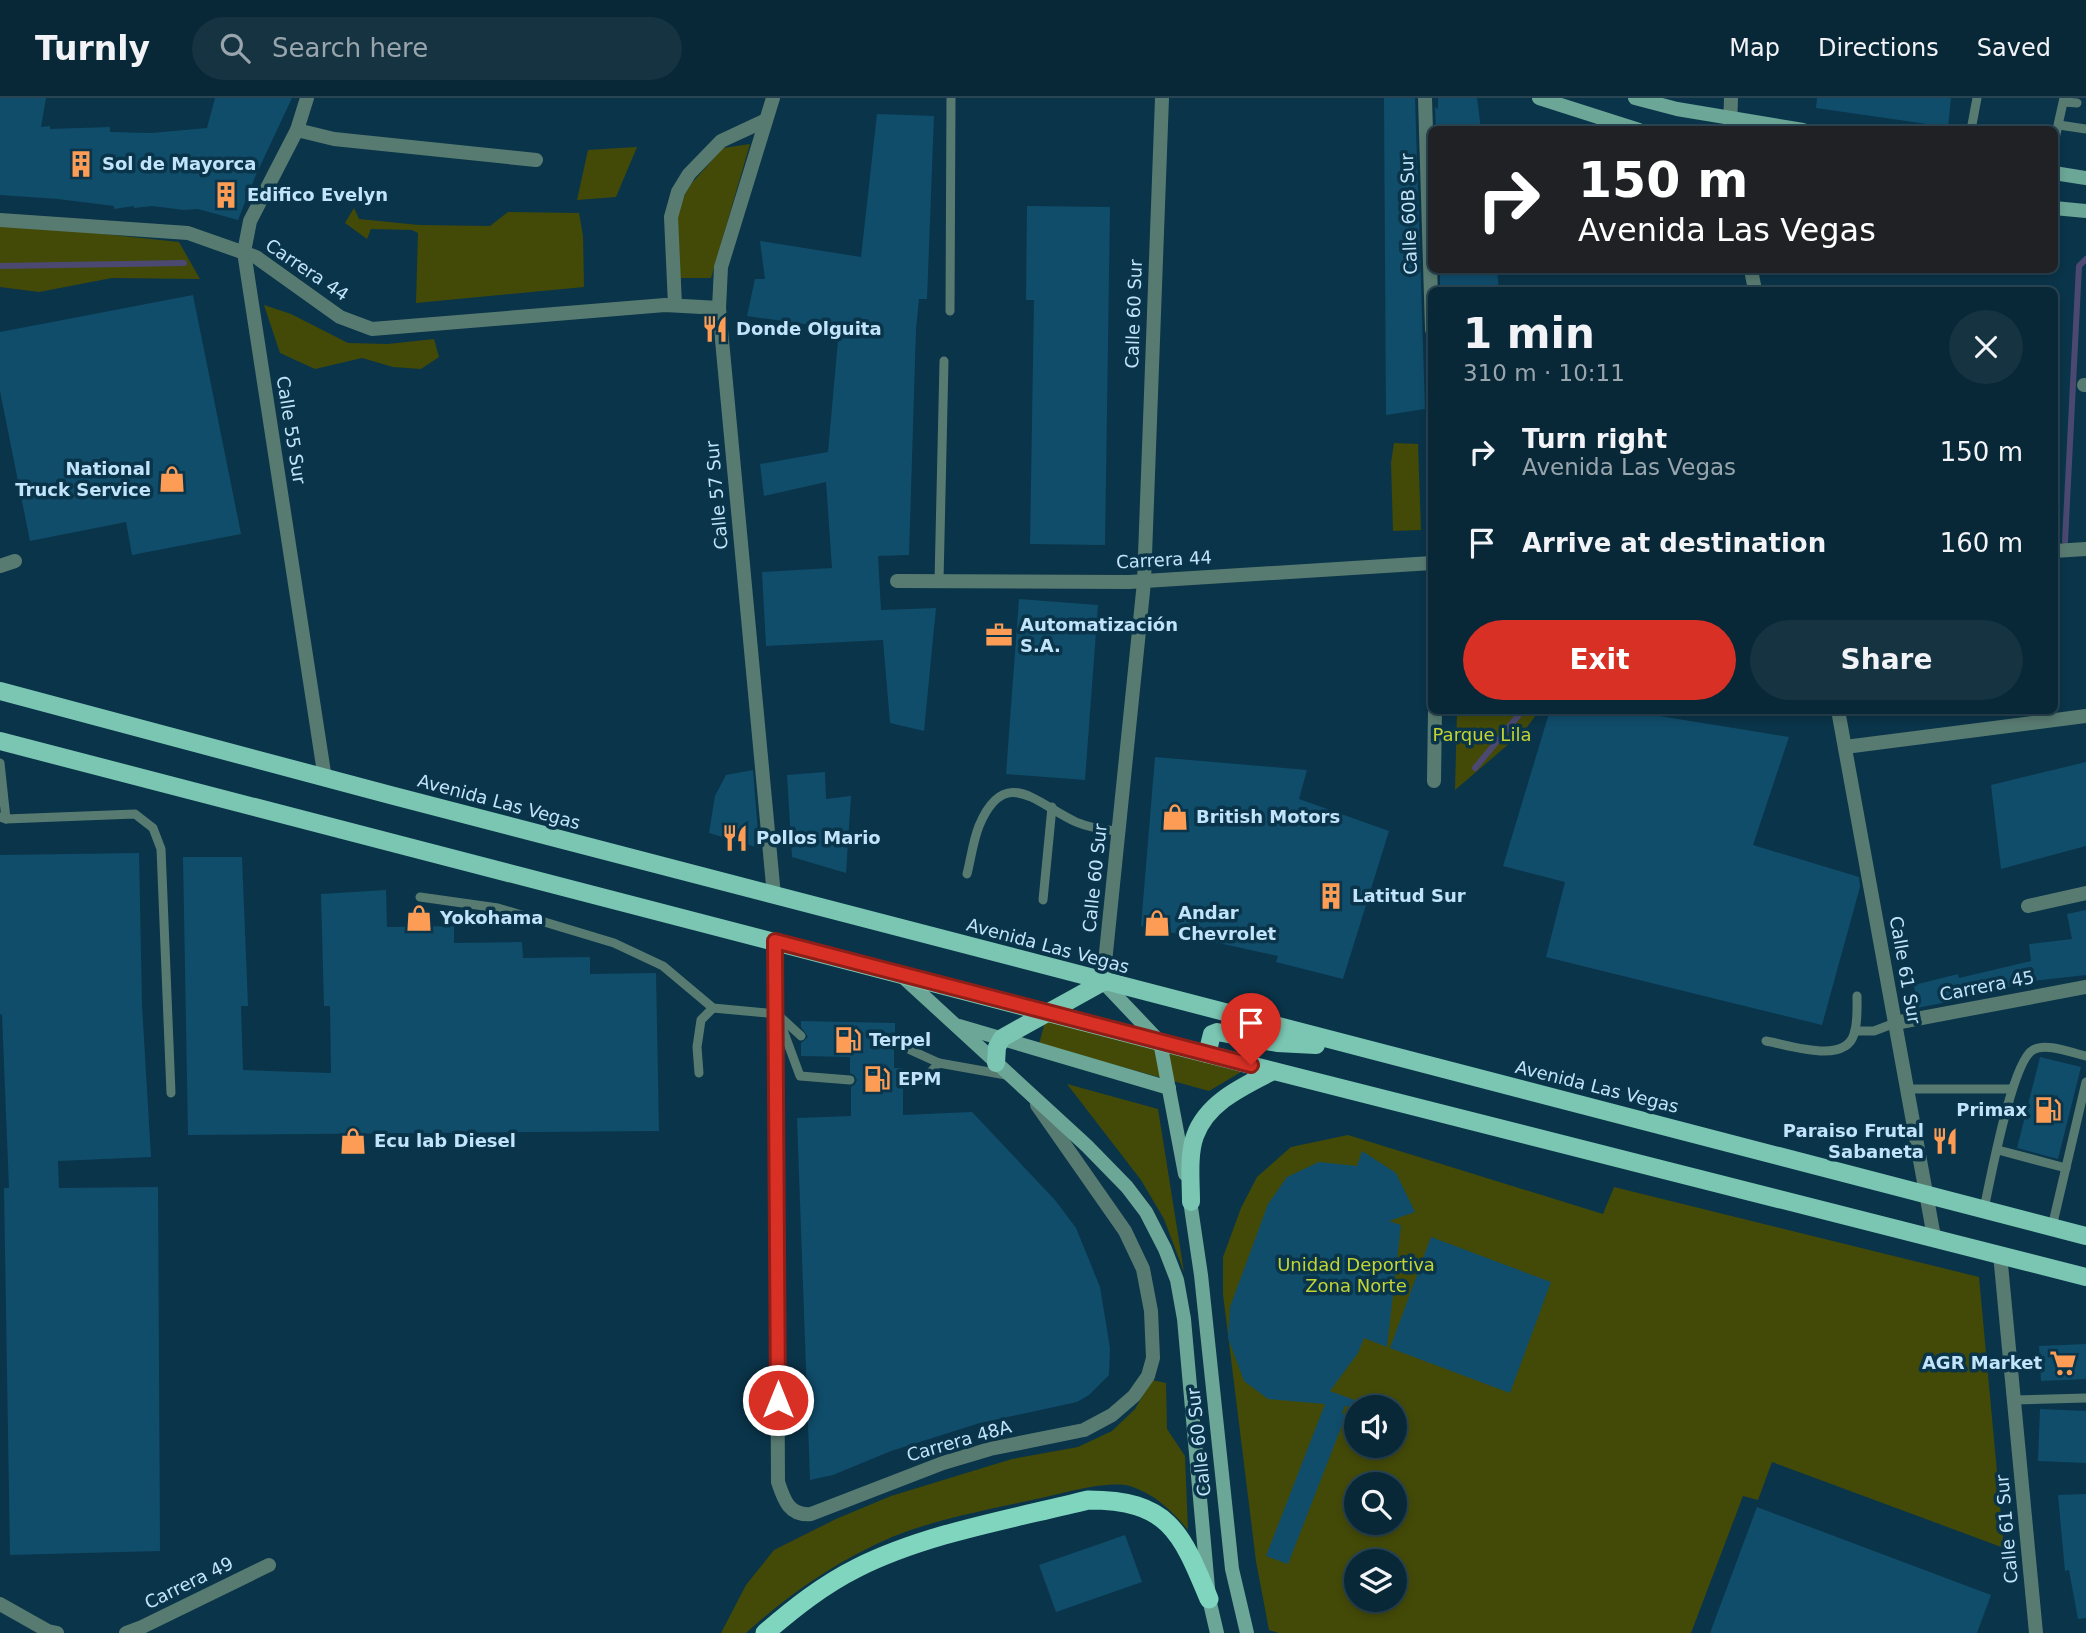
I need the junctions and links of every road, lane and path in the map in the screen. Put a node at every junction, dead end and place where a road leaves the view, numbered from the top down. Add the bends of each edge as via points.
1 (307, 98) edge
2 (773, 98) edge
3 (951, 98) edge
4 (1162, 98) edge
5 (1424, 98) edge
6 (1539, 98) edge
7 (1636, 98) edge
8 (1731, 98) edge
9 (1977, 98) edge
10 (2064, 100) edge
11 (2077, 103) dead end
12 (766, 120) junction
13 (1730, 123) edge
14 (2059, 125) junction
15 (1626, 126) edge
16 (1761, 126) edge
17 (1972, 126) edge
18 (2058, 129) edge
19 (2086, 129) edge
20 (297, 130) junction
21 (536, 160) dead end
22 (2058, 174) edge
23 (2086, 178) edge
24 (2058, 208) edge
25 (2086, 211) edge
26 (1428, 214) edge
27 (0, 220) edge
28 (244, 252) junction
29 (675, 305) junction
30 (719, 308) junction
31 (950, 311) dead end
32 (944, 361) dead end
33 (2086, 549) edge
34 (2058, 551) edge
35 (15, 561) dead end
36 (1428, 563) edge
37 (0, 566) edge
38 (897, 581) dead end
39 (939, 581) junction
40 (1144, 582) junction
41 (0, 691) edge
42 (1434, 714) edge
43 (1839, 714) edge
44 (2086, 716) edge
45 (0, 741) edge
46 (1844, 747) junction
47 (0, 763) edge
48 (325, 779) junction
49 (1434, 781) dead end
50 (1052, 807) junction
51 (3, 818) edge
52 (1119, 831) junction
53 (967, 874) dead end
54 (2086, 893) edge
55 (774, 896) junction
56 (420, 897) dead end
57 (1042, 900) dead end
58 (2028, 906) dead end
59 (775, 941) junction
60 (898, 972) junction
61 (1103, 982) junction
62 (2086, 987) edge
63 (1857, 996) dead end
64 (713, 1008) junction
65 (1049, 1013) junction
66 (777, 1014) junction
67 (1895, 1023) junction
68 (954, 1024) junction
69 (1856, 1031) junction
70 (801, 1036) dead end
71 (1002, 1038) junction
72 (1766, 1041) dead end
73 (1160, 1042) junction
74 (895, 1043) dead end
75 (1352, 1046) junction
76 (1208, 1054) junction
77 (2086, 1056) edge
78 (939, 1063) junction
79 (996, 1063) junction
80 (1273, 1071) junction
81 (699, 1073) dead end
82 (1011, 1076) junction
83 (903, 1079) dead end
84 (850, 1080) dead end
85 (2086, 1082) edge
86 (1169, 1088) junction
87 (1907, 1089) junction
88 (2012, 1089) junction
89 (171, 1093) dead end
90 (1030, 1093) junction
91 (1998, 1150) junction
92 (2066, 1168) junction
93 (1926, 1194) junction
94 (1191, 1202) junction
95 (1984, 1209) junction
96 (2052, 1227) junction
97 (2086, 1236) edge
98 (1934, 1237) junction
99 (2000, 1254) junction
100 (2086, 1277) edge
101 (1133, 1396) joint
102 (2086, 1398) edge
103 (2014, 1400) junction
104 (269, 1565) dead end
105 (1209, 1599) junction
106 (0, 1604) edge
107 (57, 1633) edge
108 (126, 1633) edge
109 (765, 1633) edge
110 (1217, 1633) edge
111 (1247, 1633) edge
112 (2036, 1633) edge

1 - 20 street, Calle 55 Sur
2 - 12 street, Calle 57 Sur
3 - 31 lane
4 - 40 street, Calle 60 Sur
5 - 26 street, Calle 60B Sur
6 - 15 main road
7 - 13 main road
8 - 13 street
9 - 17 lane
10 - 11 lane
10 - 14 lane
12 - 29 street via 721,141 678,192 671,217
12 - 30 street, Calle 57 Sur via 721,267
13 - 16 main road
14 - 18 lane
14 - 19 lane
20 - 21 street via 334,139
20 - 28 street, Calle 55 Sur via 250,221
22 - 23 main road
24 - 25 main road
27 - 28 street, Carrera 44 via 188,233
28 - 29 street, Carrera 44 via 340,317 372,329
28 - 48 street, Calle 55 Sur
29 - 30 street, Carrera 44
30 - 55 street, Calle 57 Sur
32 - 39 lane
33 - 34 street
35 - 37 street
36 - 40 street, Carrera 44
38 - 39 street, Carrera 44
39 - 40 street, Carrera 44
40 - 52 street, Calle 60 Sur
41 - 48 main road, Avenida Las Vegas
42 - 49 street
43 - 46 street, Calle 61 Sur
44 - 46 street via 1931,741
45 - 59 main road
46 - 67 street, Calle 61 Sur
47 - 51 lane
48 - 55 main road, Avenida Las Vegas
50 - 52 lane via 1075,821
50 - 53 lane via 1027,793 996,799 979,825
50 - 57 lane
51 - 89 lane via 135,814 153,828 161,849
52 - 61 street, Calle 60 Sur
54 - 58 street
55 - 61 main road, Avenida Las Vegas
56 - 64 lane via 498,908 614,943 663,966
59 - 60 main road
59 - 66 street
60 - 65 main road
60 - 68 main road, Calle 60 Sur
61 - 65 main road
61 - 73 main road
61 - 75 main road, Avenida Las Vegas
62 - 67 street, Carrera 45
63 - 69 lane
64 - 66 lane
64 - 81 lane via 701,1020
65 - 71 main road
65 - 73 main road
66 - 70 lane
66 - 84 lane via 800,1076
66 - 101 street, Carrera 48A via 778,1482 792,1510 811,1514 943,1463 1084,1430 1112,1415
67 - 69 lane via 1874,1031
67 - 87 street, Calle 61 Sur
68 - 71 main road
68 - 79 main road, Calle 60 Sur
69 - 72 lane via 1851,1043 1826,1052
71 - 79 main road
71 - 86 main road
73 - 76 main road
73 - 86 main road, Calle 60 Sur
74 - 78 lane
75 - 76 main road via 1277,1043 1217,1032 1212,1034
75 - 93 main road, Avenida Las Vegas
76 - 80 main road
77 - 88 lane via 2034,1049 2024,1058
78 - 82 lane
78 - 83 lane via 924,1079
79 - 82 main road, Calle 60 Sur
80 - 94 main road via 1221,1101 1203,1122 1192,1150
80 - 98 main road
82 - 90 main road, Calle 60 Sur
85 - 92 lane
86 - 94 main road, Calle 60 Sur
87 - 88 lane
87 - 93 street, Calle 61 Sur
88 - 91 lane
90 - 101 street, Calle 60 Sur via 1125,1230 1143,1269 1153,1358 1148,1376
90 - 105 main road, Calle 60 Sur via 1087,1146 1146,1212 1177,1280
91 - 92 lane
91 - 95 lane
92 - 96 lane
93 - 95 main road, Avenida Las Vegas
93 - 98 street, Calle 61 Sur
94 - 111 main road, Calle 60 Sur via 1232,1569
95 - 96 main road, Avenida Las Vegas
96 - 97 main road, Avenida Las Vegas
98 - 99 main road
99 - 100 main road
99 - 103 street, Calle 61 Sur
102 - 103 lane
103 - 112 street, Calle 61 Sur
104 - 108 street, Carrera 49
105 - 109 highway via 1172,1526 1142,1507 1116,1500 1088,1500 890,1553 824,1587
105 - 110 main road, Calle 60 Sur
106 - 107 street

